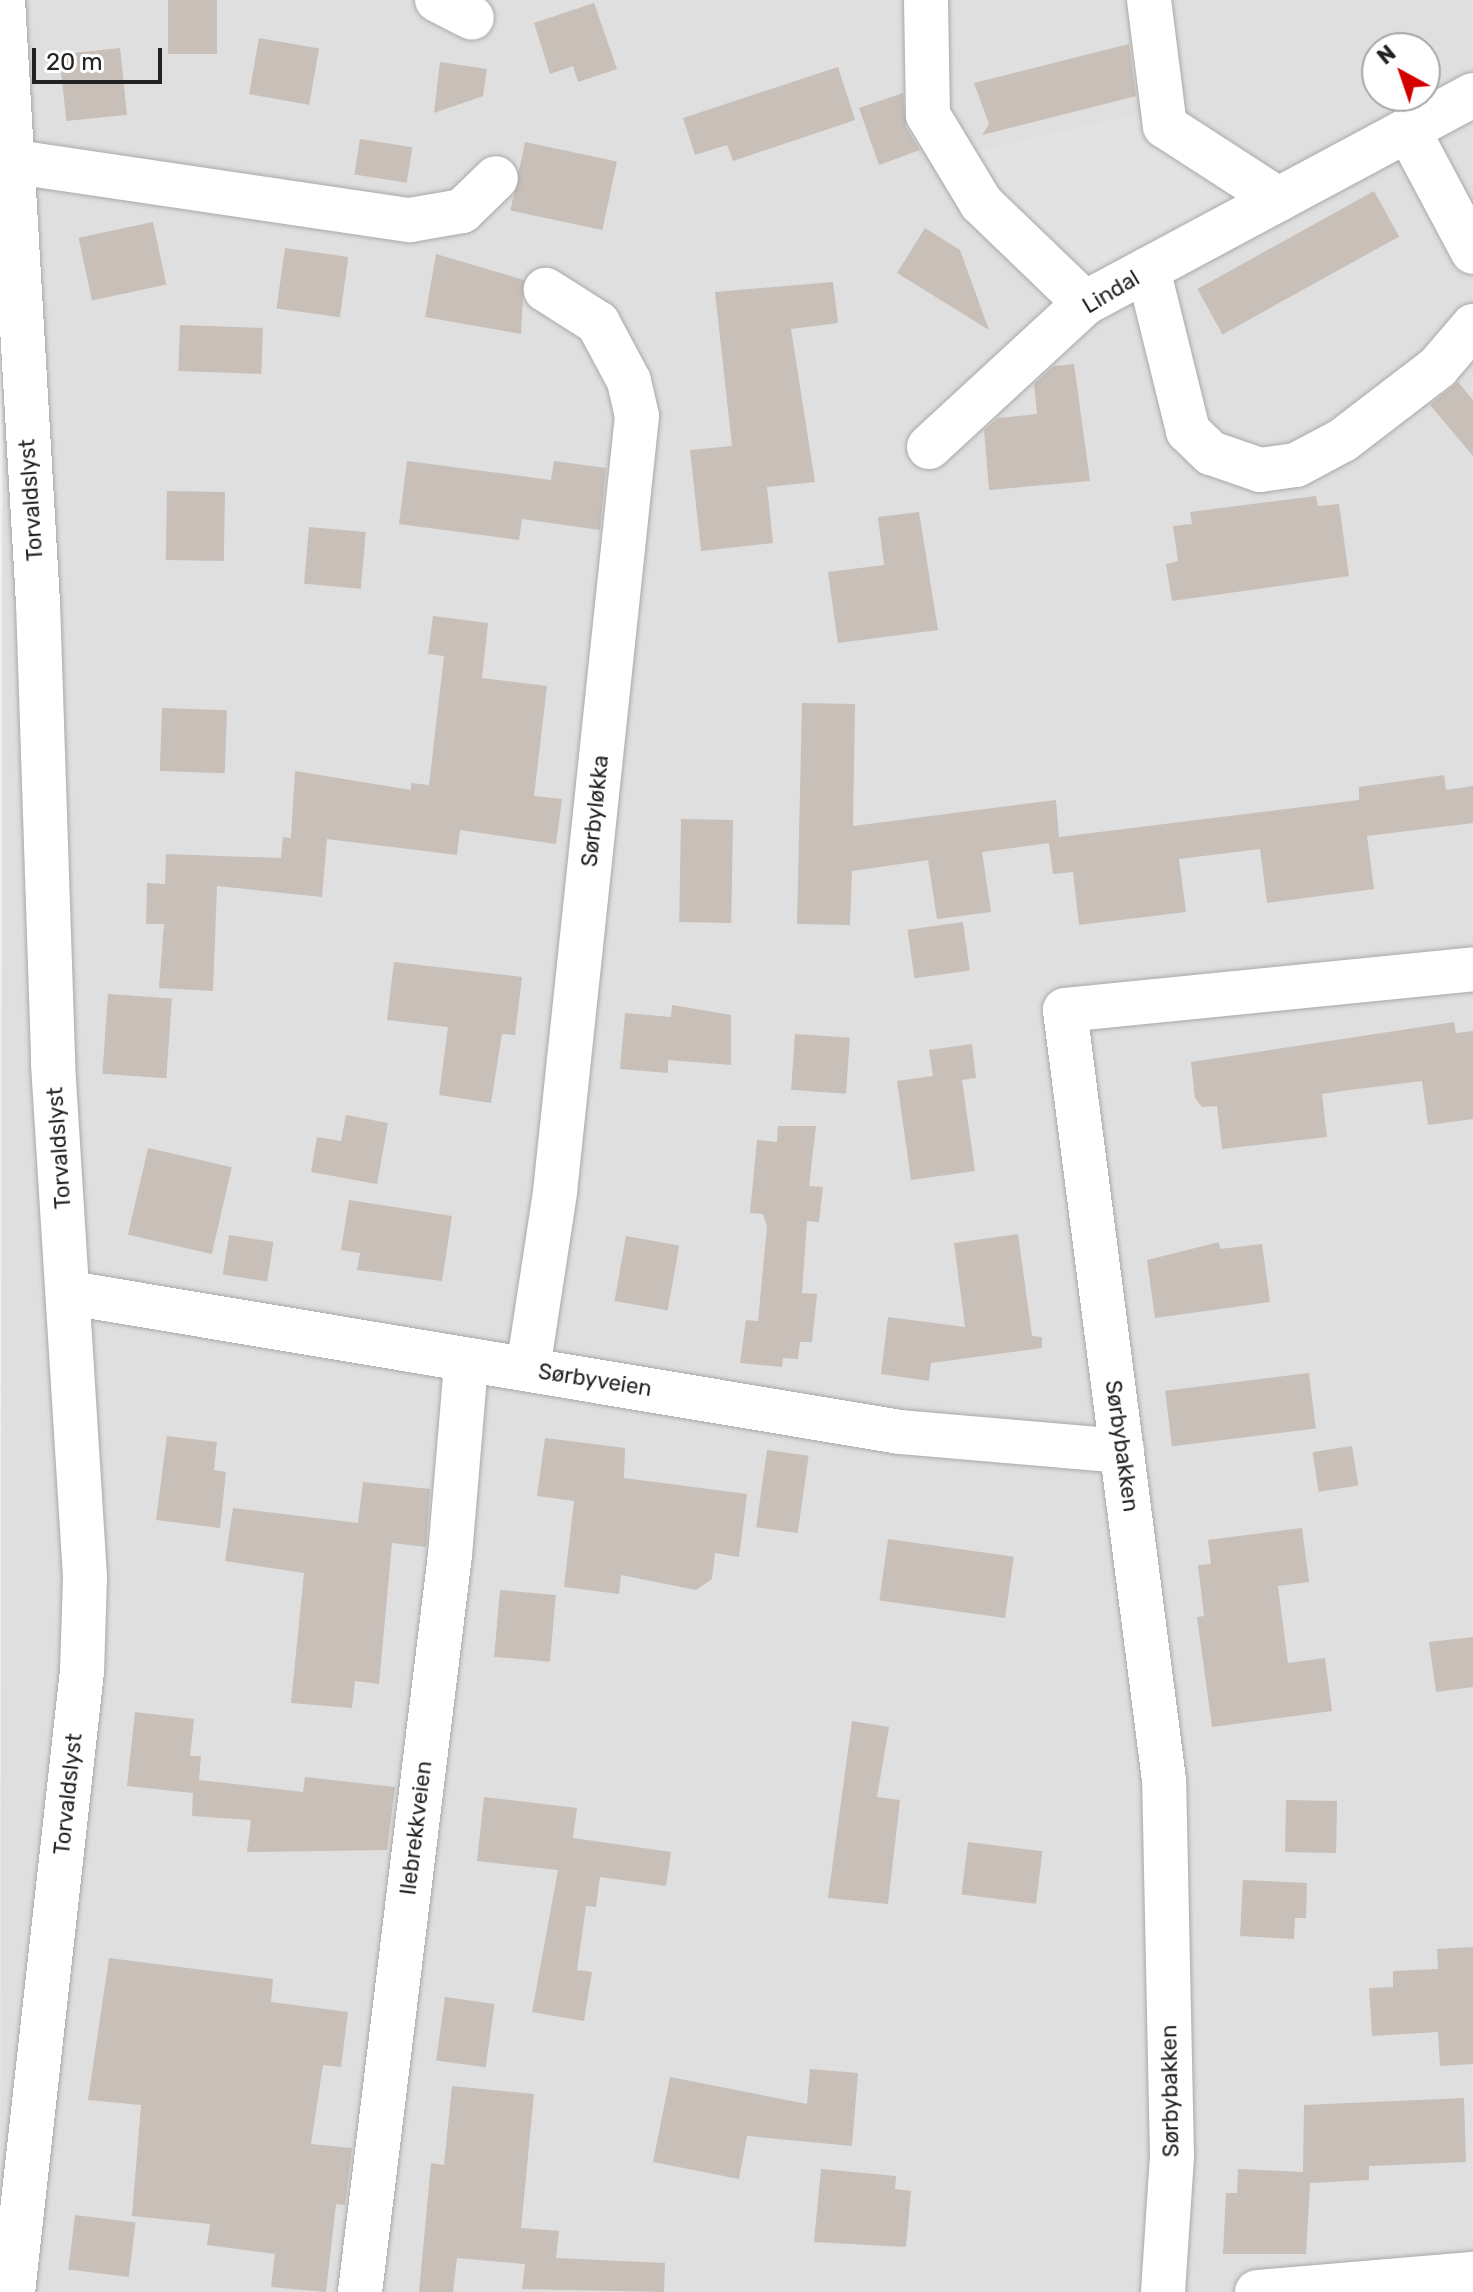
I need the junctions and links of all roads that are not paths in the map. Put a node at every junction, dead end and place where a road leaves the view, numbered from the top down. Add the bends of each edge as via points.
1 (3, 0) edge
2 (926, 0) edge
3 (1149, 0) edge
4 (1473, 95) edge
5 (1408, 130) junction
6 (6, 135) edge
7 (496, 178) dead end
8 (1278, 199) junction
9 (1473, 252) edge
10 (1148, 269) junction
11 (546, 290) dead end
12 (1085, 303) junction
13 (1473, 326) edge
14 (929, 447) dead end
15 (1473, 969) edge
16 (70, 1293) junction
17 (466, 1363) junction
18 (528, 1369) junction
19 (1122, 1451) junction
20 (1473, 2274) edge
21 (13, 2292) edge
22 (360, 2292) edge
23 (1163, 2292) edge
24 (1257, 2292) edge

1 - 6 street, Torvaldslyst
2 - 12 street via 928,115 981,203
3 - 8 street via 1165,126
4 - 5 street, Lindal
5 - 8 street, Lindal
5 - 9 street
6 - 7 street via 410,220 462,211
6 - 16 street, Torvaldslyst
8 - 10 street, Lindal
10 - 12 street, Lindal
10 - 13 street via 1188,431 1211,453 1260,470 1296,465 1343,440 1438,367
11 - 18 street, Sørbyløkka via 598,323 629,381 637,416 555,1192
12 - 14 street, Lindal
15 - 19 street, Sørbybakken via 1065,1010
16 - 17 street, Sørbyveien
16 - 21 street, Torvaldslyst via 85,1577 82,1671
17 - 18 street, Sørbyveien
17 - 22 street, Ilebrekkveien via 449,1565
18 - 19 street, Sørbyveien via 900,1432
19 - 23 street, Sørbybakken via 1164,1780 1172,2156
20 - 24 street

